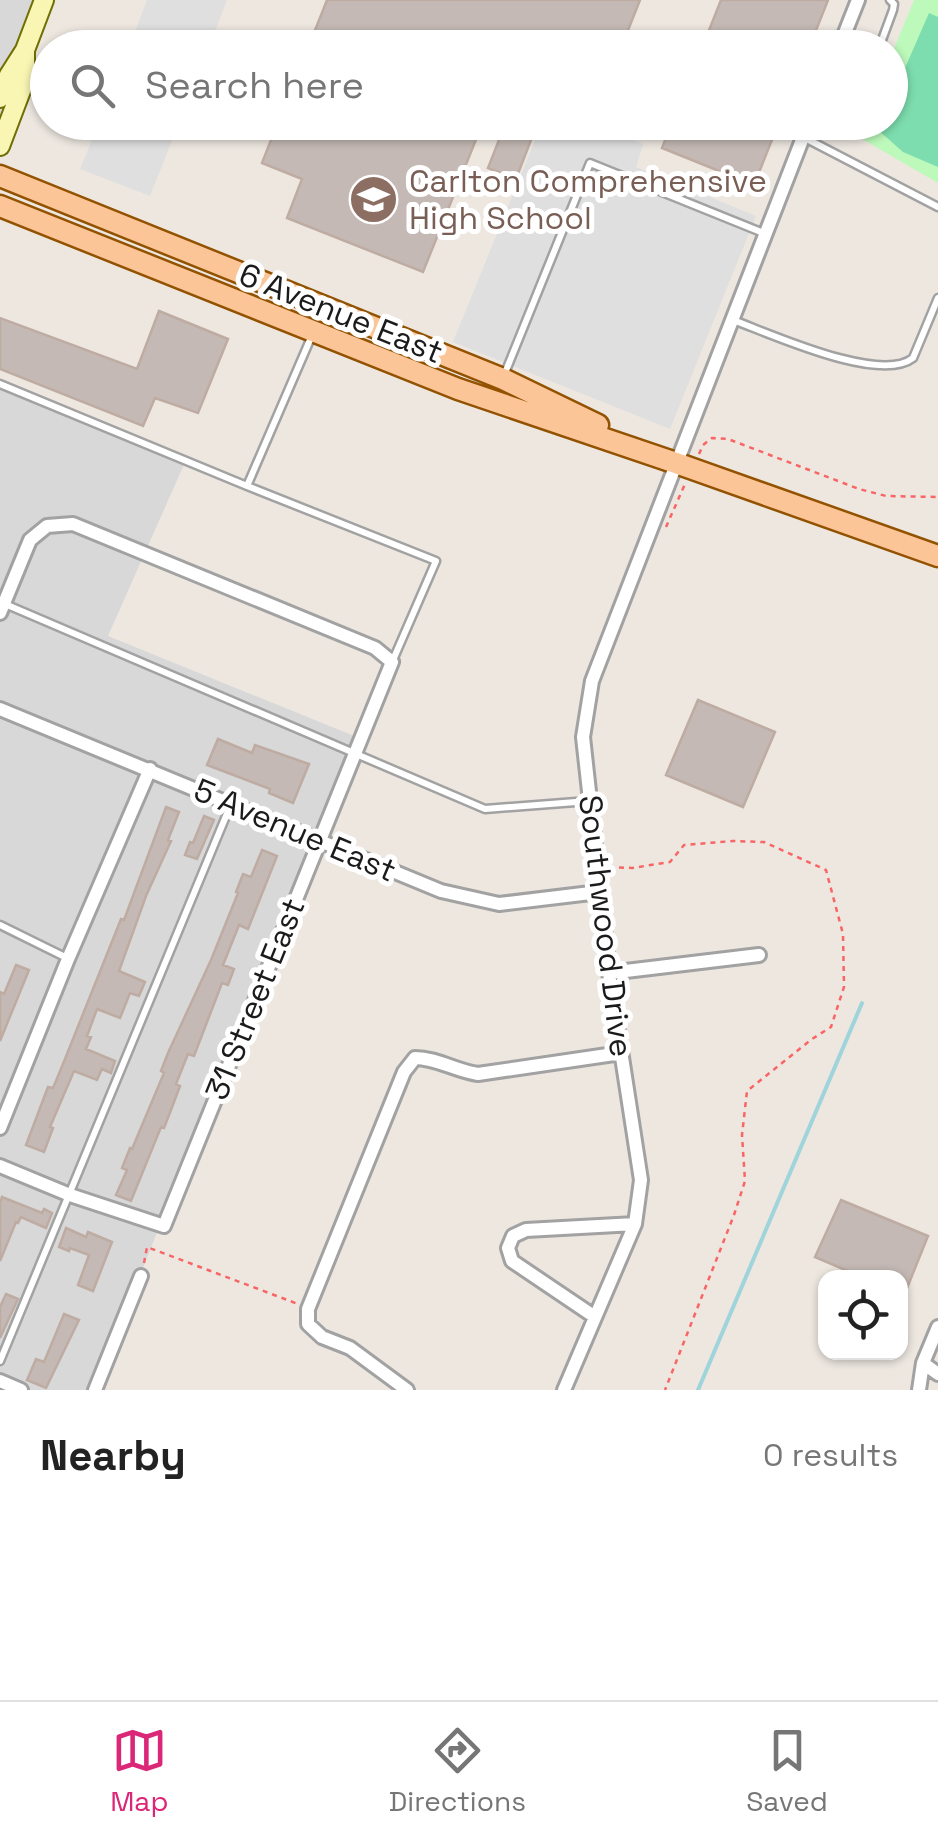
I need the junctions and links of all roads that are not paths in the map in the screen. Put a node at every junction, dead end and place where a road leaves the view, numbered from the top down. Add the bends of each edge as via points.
1 (44, 0) edge
2 (858, 0) edge
3 (890, 0) edge
4 (33, 30) edge
5 (846, 30) edge
6 (886, 30) edge
7 (30, 37) edge
8 (25, 50) junction
9 (0, 98) edge
10 (803, 140) edge
11 (808, 140) edge
12 (0, 146) edge
13 (0, 176) edge
14 (0, 206) edge
15 (938, 207) edge
16 (766, 234) junction
17 (184, 260) dead end
18 (211, 260) junction
19 (938, 298) edge
20 (732, 320) junction
21 (314, 332) junction
22 (476, 368) junction
23 (503, 379) junction
24 (0, 384) edge
25 (458, 389) junction
26 (688, 465) junction
27 (247, 486) junction
28 (938, 556) edge
29 (2, 608) edge
30 (392, 662) junction
31 (0, 708) edge
32 (355, 752) junction
33 (150, 769) junction
34 (589, 800) junction
35 (232, 803) junction
36 (319, 839) junction
37 (599, 892) junction
38 (0, 925) edge
39 (759, 956) dead end
40 (68, 958) junction
41 (608, 972) junction
42 (621, 1053) junction
43 (0, 1128) edge
44 (0, 1166) edge
45 (70, 1195) junction
46 (635, 1224) junction
47 (142, 1276) road end
48 (596, 1317) junction
49 (938, 1327) edge
50 (0, 1361) edge
51 (923, 1363) junction
52 (938, 1374) edge
53 (0, 1381) edge
54 (21, 1390) edge
55 (95, 1390) edge
56 (407, 1390) edge
57 (564, 1390) edge
58 (920, 1390) edge

1 - 4 main road
2 - 5 street
3 - 6 lane via 894,10
7 - 8 main road
8 - 9 main road
8 - 12 main road via 25,80
10 - 16 street, Southwood Drive
11 - 15 lane
13 - 18 main road, 6 Avenue East
14 - 21 main road, 6 Avenue East
16 - 20 street, Southwood Drive
16 - 23 lane via 590,163
17 - 18 lane
18 - 22 main road, 6 Avenue East
19 - 20 lane via 906,364 850,362
20 - 26 street, Southwood Drive
21 - 25 main road, 6 Avenue East
21 - 27 lane
22 - 23 main road, 6 Avenue East
22 - 25 lane via 475,384
23 - 26 main road, 6 Avenue East
24 - 27 lane
25 - 26 main road, 6 Avenue East
26 - 28 main road, 6 Avenue East
26 - 34 street, Southwood Drive via 592,681 582,737
27 - 30 lane via 436,561
29 - 30 street via 30,540 47,526 73,524 375,648
29 - 32 lane
30 - 32 street, 31 Street East
31 - 33 street, 5 Avenue East
32 - 34 lane via 485,809
32 - 36 street, 31 Street East
33 - 35 street, 5 Avenue East
33 - 40 street
34 - 37 street, Southwood Drive
35 - 36 street, 5 Avenue East
35 - 45 lane
36 - 37 street, 5 Avenue East via 441,891 499,904
36 - 45 street, 31 Street East via 164,1226
37 - 41 street, Southwood Drive
38 - 40 lane
39 - 41 street
40 - 43 street
41 - 42 street, Southwood Drive
42 - 46 street, Southwood Drive via 641,1180
42 - 56 street via 478,1074 415,1058 404,1072 308,1308 308,1324
44 - 45 street
45 - 50 lane
46 - 48 street, Southwood Drive
46 - 48 street via 513,1236 512,1261
47 - 55 street
48 - 57 street, Southwood Drive
49 - 51 street
51 - 52 street
51 - 58 street
53 - 54 street

